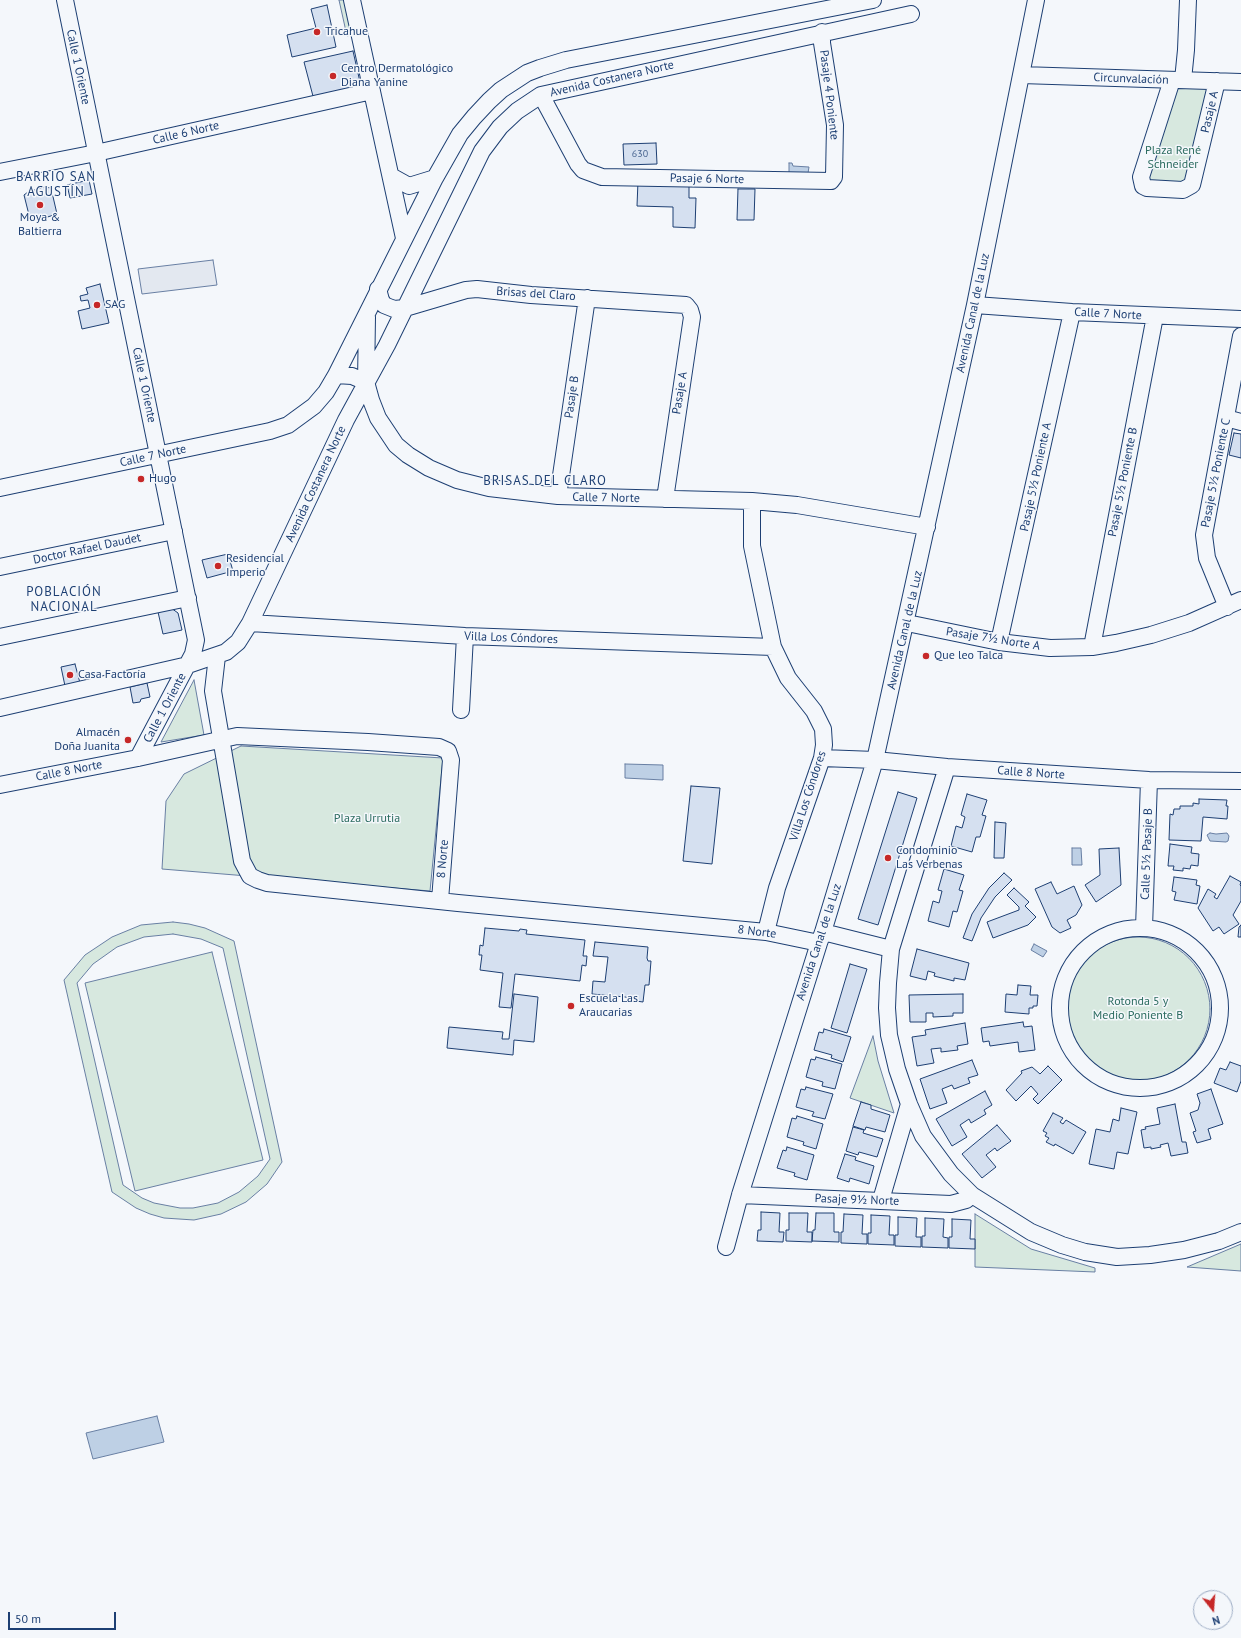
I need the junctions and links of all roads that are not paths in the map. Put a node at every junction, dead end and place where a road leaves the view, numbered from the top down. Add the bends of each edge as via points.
1 (65, 0) edge
2 (352, 0) edge
3 (873, 0) edge
4 (1036, 0) edge
5 (1188, 0) edge
6 (911, 14) dead end
7 (822, 32) junction
8 (1021, 75) junction
9 (1178, 80) junction
10 (1217, 81) junction
11 (1241, 82) edge
12 (372, 92) junction
13 (541, 94) junction
14 (96, 153) junction
15 (0, 172) edge
16 (391, 176) junction
17 (435, 178) junction
18 (832, 180) joint
19 (404, 238) junction
20 (378, 289) junction
21 (587, 298) junction
22 (669, 303) joint
23 (975, 305) junction
24 (405, 308) junction
25 (1072, 312) junction
26 (367, 313) junction
27 (1155, 316) junction
28 (1241, 319) edge
29 (1241, 336) edge
30 (336, 375) junction
31 (366, 382) junction
32 (302, 415) joint
33 (1234, 420) edge
34 (158, 455) junction
35 (0, 488) edge
36 (558, 496) junction
37 (665, 499) junction
38 (752, 501) junction
39 (927, 527) junction
40 (174, 531) junction
41 (0, 567) edge
42 (188, 598) junction
43 (1234, 604) edge
44 (250, 623) junction
45 (907, 624) junction
46 (465, 636) junction
47 (0, 637) edge
48 (999, 642) junction
49 (773, 647) junction
50 (1092, 647) junction
51 (217, 656) junction
52 (188, 665) junction
53 (0, 708) edge
54 (461, 710) dead end
55 (222, 739) junction
56 (138, 758) junction
57 (822, 758) junction
58 (875, 760) junction
59 (947, 767) junction
60 (1149, 780) junction
61 (1241, 781) edge
62 (0, 785) edge
63 (440, 900) junction
64 (1144, 928) junction
65 (766, 932) junction
66 (821, 937) junction
67 (891, 949) junction
68 (909, 1104) junction
69 (740, 1195) junction
70 (972, 1195) junction
71 (881, 1200) junction
72 (1241, 1232) edge
73 (726, 1247) dead end

1 - 14 street, Calle 1 Oriente
2 - 12 street
3 - 17 street, Avenida Costanera Norte via 566,60 540,68 513,81 474,117 452,147
4 - 8 street, Avenida Canal de la Luz
5 - 9 street via 1186,50
6 - 7 street, Avenida Costanera Norte
7 - 13 street, Avenida Costanera Norte
7 - 18 street, Pasaje 4 Poniente via 835,124
8 - 9 street, Circunvalación
8 - 23 street, Avenida Canal de la Luz
9 - 10 street, Circunvalación
9 - 10 street, Pasaje A via 1141,177 1143,186 1152,189 1178,191 1192,185
10 - 11 street, Circunvalación
12 - 14 street, Calle 6 Norte
12 - 16 street
13 - 18 street, Pasaje 6 Norte via 583,170 602,177
13 - 24 street, Avenida Costanera Norte via 500,127 482,151
14 - 15 street, Calle 6 Norte
14 - 34 street, Calle 1 Oriente
16 - 17 street via 409,186
16 - 19 street
17 - 19 street, Avenida Costanera Norte
19 - 20 street, Avenida Costanera Norte
20 - 24 street via 381,300 388,308
20 - 26 street, Avenida Costanera Norte
21 - 22 street, Brisas del Claro
21 - 24 street, Brisas del Claro via 478,289 466,290
21 - 36 street, Pasaje B
22 - 37 street, Pasaje A via 686,305 692,317
23 - 25 street, Calle 7 Norte
23 - 39 street, Avenida Canal de la Luz
24 - 31 street, Avenida Costanera Norte
25 - 27 street, Calle 7 Norte
25 - 48 street, Pasaje 5½ Poniente A
26 - 30 street, Avenida Costanera Norte
26 - 31 street, Avenida Costanera Norte
27 - 28 street, Calle 7 Norte
27 - 50 street, Pasaje 5½ Poniente B
29 - 33 street, Pasaje 5½ Poniente C
30 - 31 street via 352,376
30 - 32 street, Avenida Costanera Norte via 326,392
31 - 36 street, Calle 7 Norte via 370,400 388,434 402,450 429,468 456,480 489,488
31 - 44 street, Avenida Costanera Norte
32 - 34 street, Calle 7 Norte via 288,425 270,431
33 - 43 street, Pasaje 5½ Poniente C via 1204,535 1207,558
34 - 35 street, Calle 7 Norte
34 - 40 street, Calle 1 Oriente
36 - 37 street, Calle 7 Norte
37 - 38 street, Calle 7 Norte
38 - 39 street, Calle 7 Norte via 797,505
38 - 49 street, Villa Los Cóndores via 752,546
39 - 45 street, Avenida Canal de la Luz
40 - 41 street, Doctor Rafael Daudet
40 - 42 street, Calle 1 Oriente
42 - 47 street
42 - 52 street, Calle 1 Oriente via 196,640
43 - 50 street, Pasaje 7½ Norte A via 1151,635
44 - 46 street, Villa Los Cóndores
44 - 51 street, Avenida Costanera Norte via 234,647
45 - 48 street, Pasaje 7½ Norte A
45 - 58 street, Avenida Canal de la Luz
46 - 49 street, Villa Los Cóndores
46 - 54 street
48 - 50 street, Pasaje 7½ Norte A via 1050,648
49 - 57 street, Villa Los Cóndores via 788,678 807,702 823,729
51 - 52 street, Avenida Costanera Norte
51 - 55 street via 213,691
52 - 53 street, Avenida Costanera Norte
52 - 56 street, Calle 1 Oriente
55 - 56 street, 8 Norte
55 - 63 street via 242,860 250,876 267,883
55 - 63 street, 8 Norte via 237,736 368,742 440,747 448,751 452,760
56 - 62 street, Calle 8 Norte
57 - 58 street, Calle 8 Norte
57 - 65 street, Villa Los Cóndores via 777,888
58 - 59 street, Calle 8 Norte
58 - 66 street, Avenida Canal de la Luz
59 - 60 street, Calle 8 Norte
59 - 67 street
60 - 61 street, Calle 8 Norte
60 - 64 street, Calle 5½ Pasaje B
63 - 65 street, 8 Norte
64 - 64 street via 1118,931 1094,942 1075,961 1063,985 1060,1012 1065,1037 1078,1060 1099,1077 1123,1086 1150,1088 1175,1080 1196,1065 1212,1043 1219,1022 1220,1000 1214,978 1203,958 1187,943 1167,932
65 - 66 street, 8 Norte
66 - 67 street, 8 Norte
66 - 69 street, Avenida Canal de la Luz
67 - 68 street via 888,982 889,1035 897,1070
68 - 70 street via 923,1136 951,1174
68 - 71 street
69 - 71 street, Pasaje 9½ Norte
69 - 73 street, Avenida Canal de la Luz
70 - 71 street, Pasaje 9½ Norte via 966,1200 951,1204
70 - 72 street via 1031,1232 1085,1252 1116,1257 1184,1250

